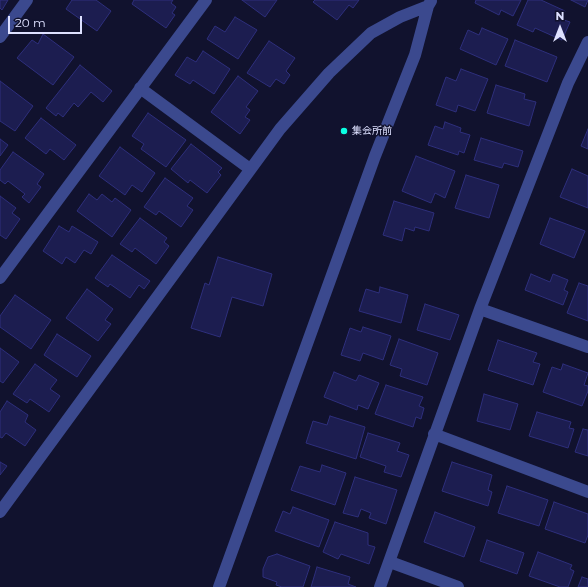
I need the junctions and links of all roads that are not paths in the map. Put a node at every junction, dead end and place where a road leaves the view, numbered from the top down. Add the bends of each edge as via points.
1 (27, 0) edge
2 (206, 0) edge
3 (430, 3) edge
4 (0, 36) edge
5 (588, 42) edge
6 (140, 88) junction
7 (250, 169) junction
8 (0, 278) edge
9 (480, 309) junction
10 (588, 347) edge
11 (434, 434) junction
12 (588, 492) edge
13 (0, 512) edge
14 (390, 562) junction
15 (219, 587) edge
16 (380, 587) edge
17 (458, 587) edge

1 - 4 street
2 - 6 street
3 - 7 street via 371,33 329,73 280,129
3 - 15 street via 416,55 376,156
5 - 9 street via 568,83
6 - 7 street
6 - 8 street
7 - 13 street
9 - 10 street
9 - 11 street
11 - 12 street
11 - 14 street
14 - 16 street
14 - 17 street

